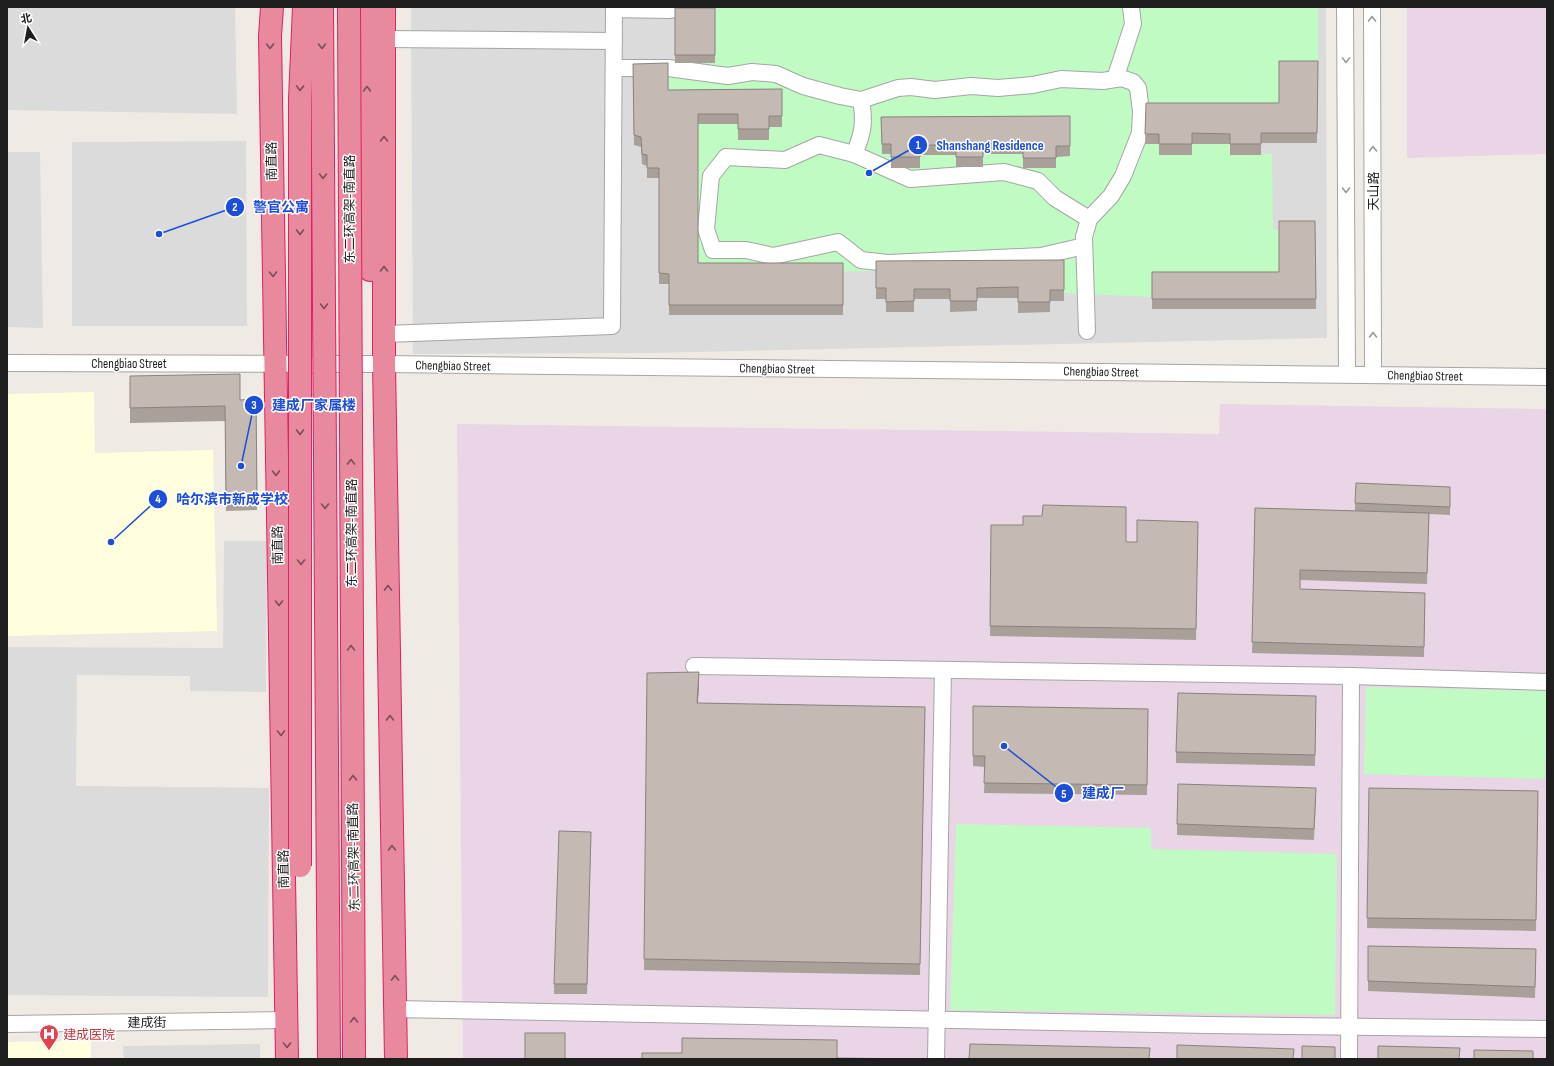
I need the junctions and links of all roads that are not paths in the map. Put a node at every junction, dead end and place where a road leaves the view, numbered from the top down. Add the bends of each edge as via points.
1 (272, 7) edge
2 (304, 7) edge
3 (322, 7) edge
4 (349, 7) edge
5 (367, 7) edge
6 (384, 7) edge
7 (688, 7) edge
8 (1131, 7) edge
9 (1345, 7) edge
10 (1372, 7) edge
11 (614, 8) edge
12 (384, 39) junction
13 (614, 40) junction
14 (614, 68) junction
15 (1115, 79) junction
16 (861, 100) junction
17 (854, 154) junction
18 (1089, 219) junction
19 (1080, 247) dead end
20 (1087, 331) dead end
21 (384, 334) junction
22 (7, 363) edge
23 (274, 364) junction
24 (384, 364) junction
25 (1347, 374) junction
26 (1373, 374) junction
27 (1547, 377) edge
28 (694, 666) dead end
29 (943, 670) junction
30 (1351, 676) junction
31 (1547, 682) edge
32 (395, 1009) junction
33 (286, 1011) junction
34 (937, 1020) junction
35 (7, 1024) edge
36 (1349, 1026) junction
37 (1547, 1028) edge
38 (287, 1059) edge
39 (329, 1059) edge
40 (354, 1059) edge
41 (396, 1059) edge
42 (936, 1059) edge
43 (1349, 1059) edge

1 -> 23 highway, 南直路 via 270,36
2 -> 33 highway, bridge via 300,99 300,866
3 -> 39 highway, 东二环高架-南直路, bridge
40 -> 4 highway, 东二环高架-南直路, bridge
21 -> 5 highway via 370,292
6 - 12 highway
7 - 11 street via 668,10
8 - 15 street via 1133,24
9 -> 25 street, 天山路
26 -> 10 street, 天山路
11 - 13 street
12 - 13 street
21 -> 12 highway
13 - 14 street
14 - 16 street via 668,68 728,76 752,72 776,74 802,86
14 - 21 street via 612,326
15 - 16 street via 1062,79 998,88 898,88
15 - 18 street via 1133,82 1138,88 1140,133 1123,176 1110,196
16 - 17 street via 864,116 862,136
17 - 18 street via 910,178 1004,172 1038,181 1055,198
17 - 19 street via 819,145 785,160 726,157 711,176 706,229 713,250 746,250 773,256 838,242 861,260 888,263 1041,256
18 - 20 street via 1084,237
21 - 24 highway
22 - 23 street, Chengbiao Street
23 - 24 street, Chengbiao Street
23 -> 33 highway, 南直路
24 - 25 street, Chengbiao Street
32 -> 24 highway
25 - 26 street, Chengbiao Street
26 - 27 street, Chengbiao Street
28 - 29 street
29 - 30 street
29 - 34 street
30 - 31 street
30 - 36 street
32 - 34 street
32 - 41 highway
33 - 35 street, 建成街
33 -> 38 highway, 南直路
34 - 36 street
34 - 42 street
36 - 37 street
36 - 43 street

